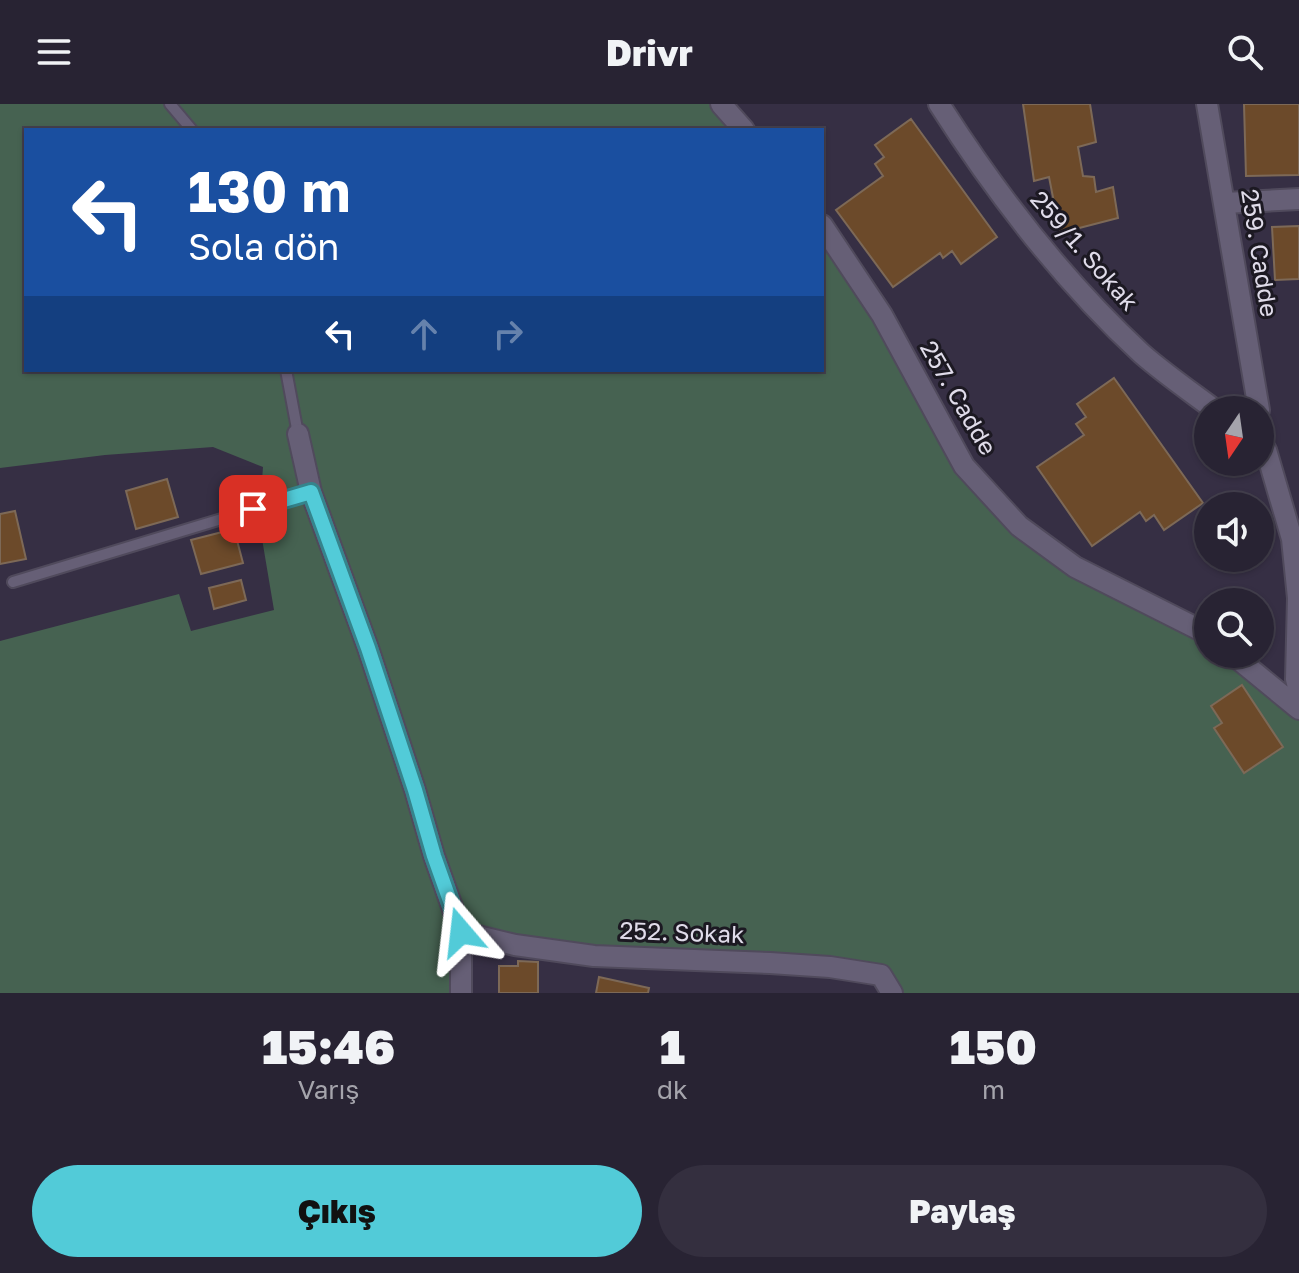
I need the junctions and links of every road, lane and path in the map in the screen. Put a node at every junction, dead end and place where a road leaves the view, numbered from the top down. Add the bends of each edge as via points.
1 (170, 104) edge
2 (721, 104) edge
3 (939, 104) edge
4 (1207, 104) edge
5 (190, 128) edge
6 (742, 128) edge
7 (1299, 199) edge
8 (1225, 203) junction
9 (824, 228) edge
10 (286, 372) edge
11 (1197, 396) edge
12 (1257, 396) edge
13 (298, 434) joint
14 (1272, 476) edge
15 (311, 492) junction
16 (13, 582) dead end
17 (1194, 627) edge
18 (1249, 668) edge
19 (1299, 691) edge
20 (1299, 709) edge
21 (461, 932) junction
22 (461, 993) edge
23 (892, 993) edge

1 - 5 lane
2 - 6 street
3 - 11 street, 259/1. Sokak via 1035,240 1087,299 1144,355
4 - 8 street, 259. Cadde
7 - 8 street
8 - 12 street, 259. Cadde
9 - 17 street, 257. Cadde via 882,315 964,466 1019,526 1075,567
10 - 13 lane
13 - 15 street
14 - 19 street via 1292,539
15 - 16 lane
15 - 21 street
18 - 20 street
21 - 22 street
21 - 23 street, 252. Sokak via 594,956 830,967 881,975

